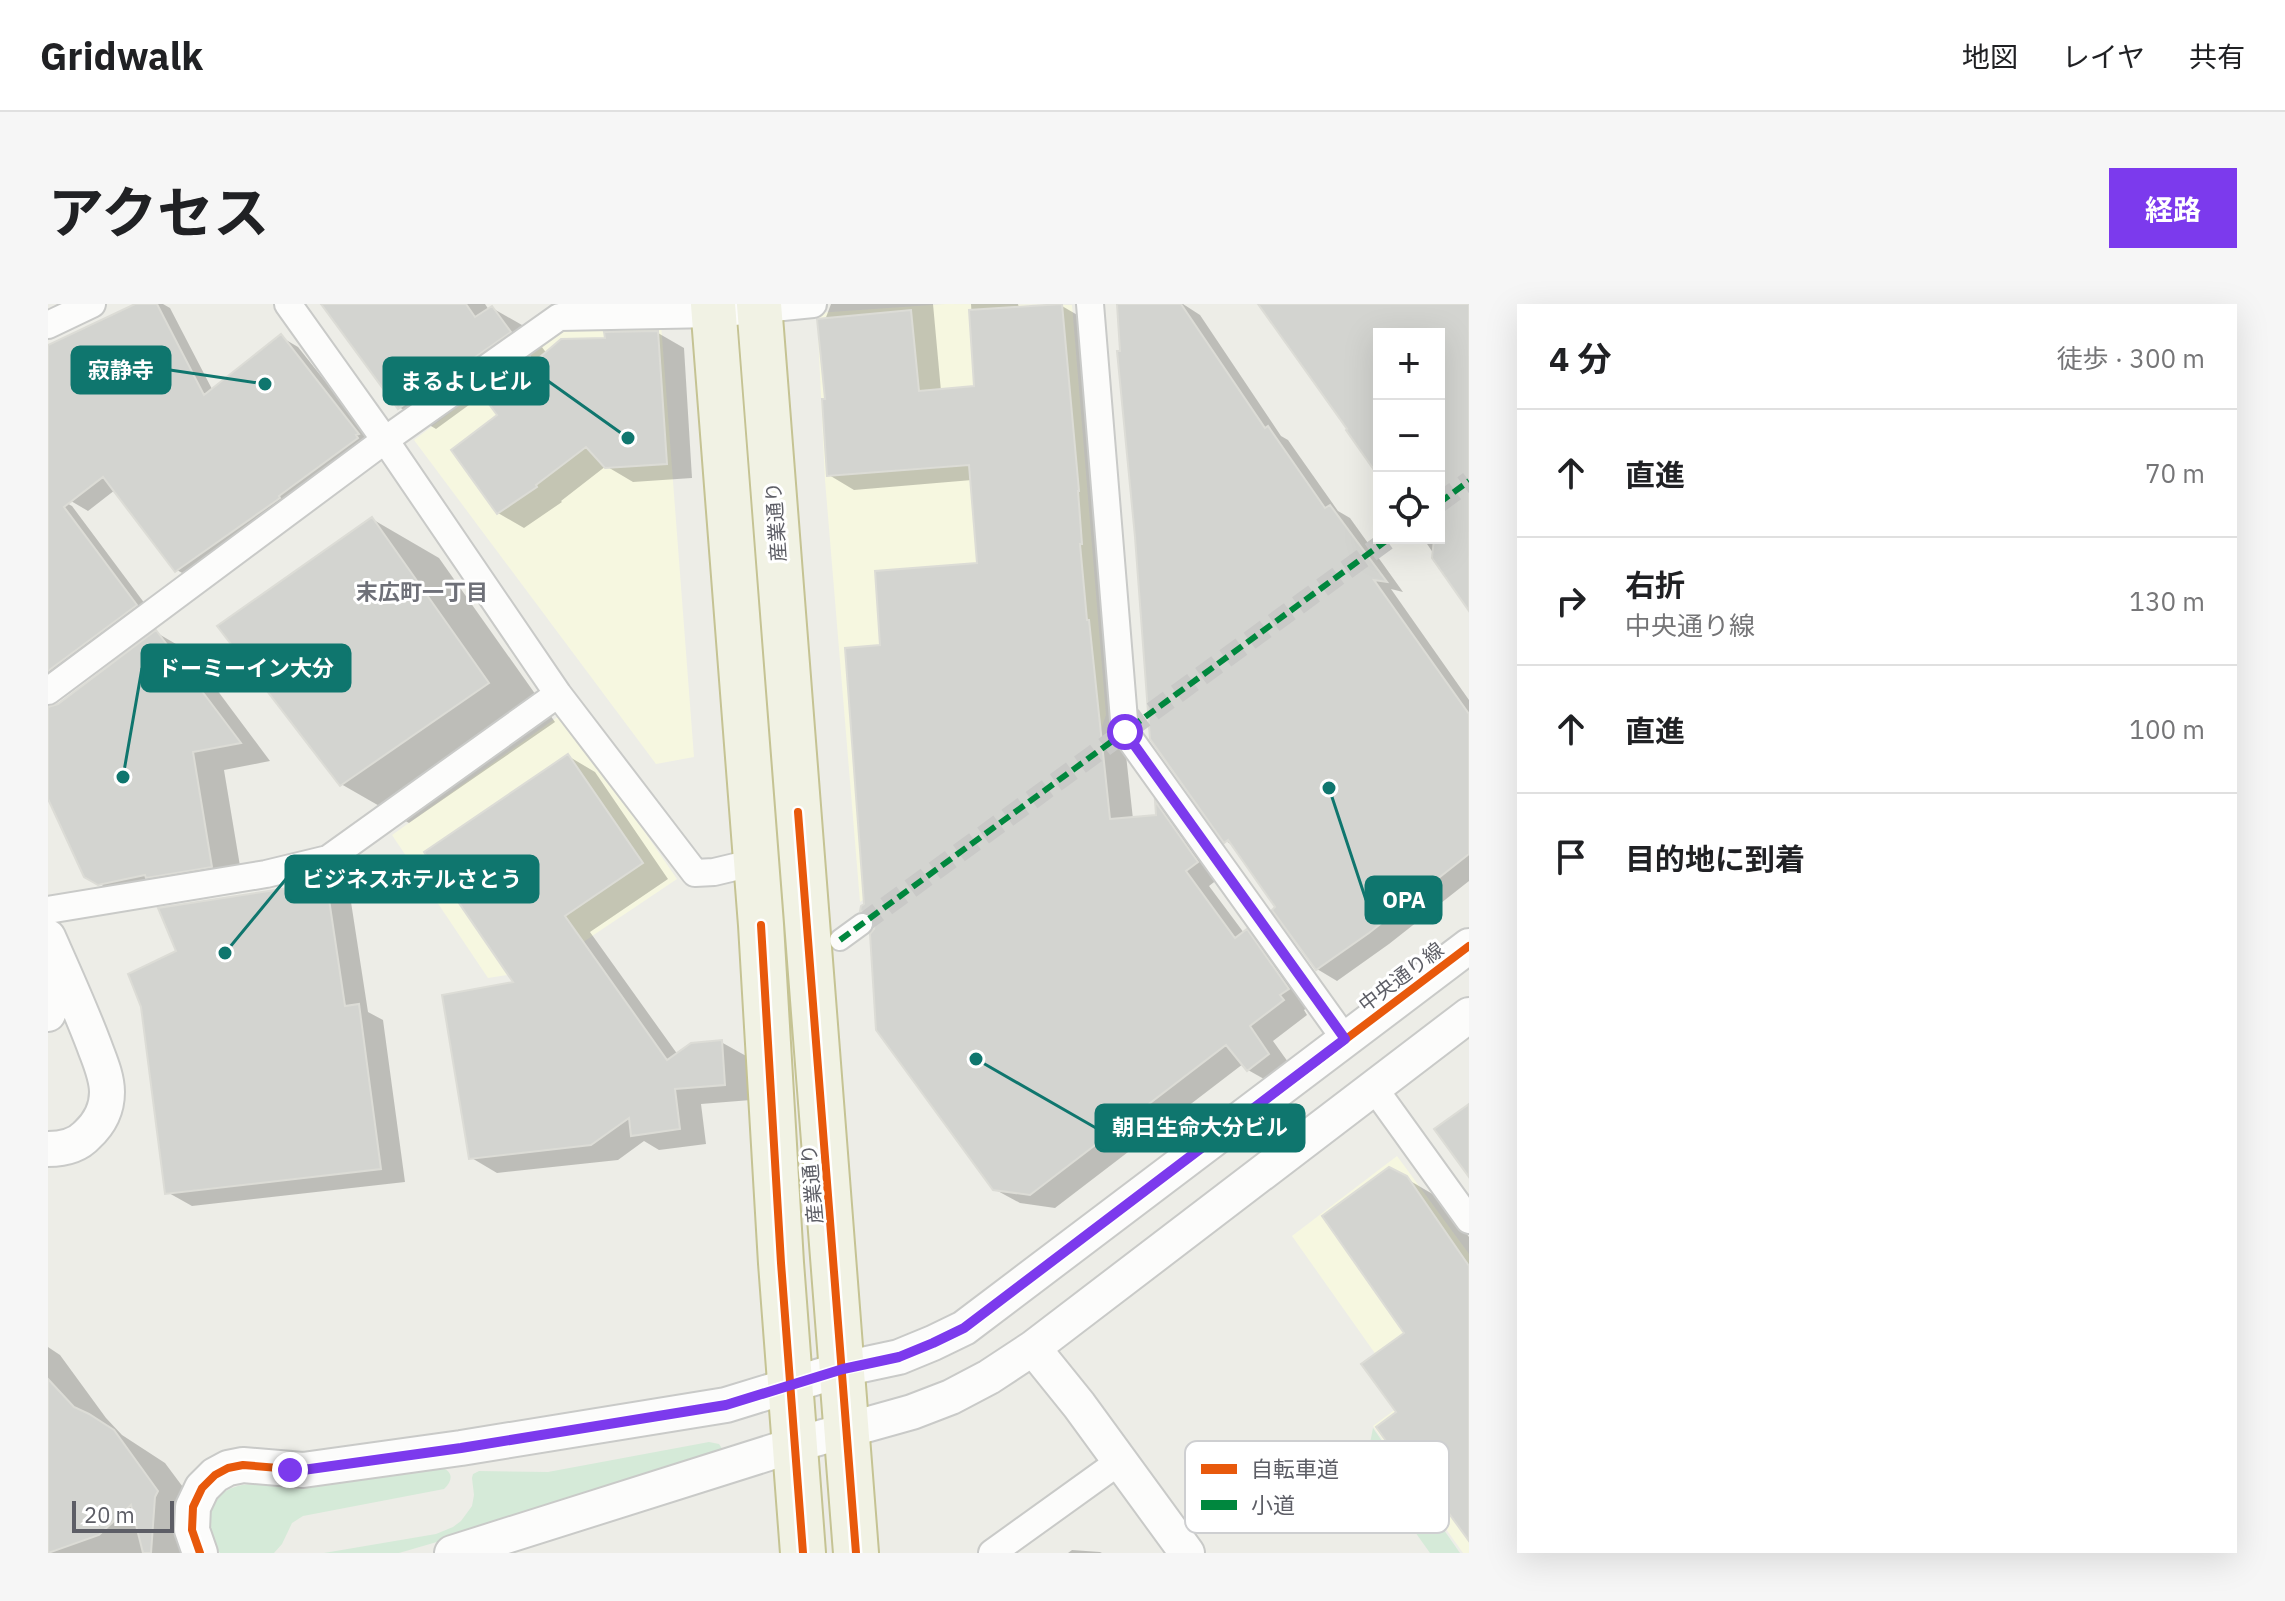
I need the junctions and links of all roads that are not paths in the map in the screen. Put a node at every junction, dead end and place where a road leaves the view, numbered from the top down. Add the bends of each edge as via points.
1 (92, 304) edge
2 (288, 304) edge
3 (813, 304) edge
4 (1090, 304) edge
5 (759, 307) edge
6 (713, 309) edge
7 (48, 325) edge
8 (385, 440) junction
9 (48, 691) edge
10 (558, 694) junction
11 (756, 862) junction
12 (48, 910) edge
13 (862, 924) tunnel mouth
14 (840, 940) dead end
15 (1469, 946) edge
16 (54, 952) edge
17 (48, 1014) edge
18 (1469, 1015) edge
19 (1345, 1039) junction
20 (1374, 1088) junction
21 (48, 1149) edge
22 (1469, 1220) edge
23 (1033, 1348) junction
24 (843, 1369) junction
25 (790, 1386) junction
26 (848, 1429) junction
27 (794, 1445) junction
28 (1120, 1461) junction
29 (200, 1553) edge
30 (452, 1553) edge
31 (803, 1553) edge
32 (856, 1553) edge
33 (992, 1553) edge
34 (1187, 1553) edge

1 - 7 street
2 - 8 street
3 - 5 street
4 - 19 street via 1125,732
5 - 6 street
5 - 24 highway, 産業通り
6 - 8 street via 559,317
6 - 11 highway, 産業通り
8 - 9 street
8 - 10 street
10 - 11 street via 695,873
10 - 12 street via 328,859
11 - 25 highway, 産業通り
13 - 14 street
15 - 19 street, 中央通り線
16 - 17 street via 56,993
16 - 21 street via 97,1052 107,1091 105,1110 83,1139
18 - 20 street
19 - 24 street, 中央通り線 via 964,1328 899,1357
20 - 22 street
20 - 23 street
23 - 26 street via 951,1397
23 - 28 street
24 - 25 street, 中央通り線
24 - 26 highway, 産業通り
25 - 27 highway, 産業通り
25 - 29 street, 中央通り線 via 726,1405 461,1448 303,1470 228,1468 202,1488 193,1507 192,1530
26 - 27 street
26 - 32 highway, 産業通り
27 - 30 street
27 - 31 highway, 産業通り
28 - 33 street
28 - 34 street

